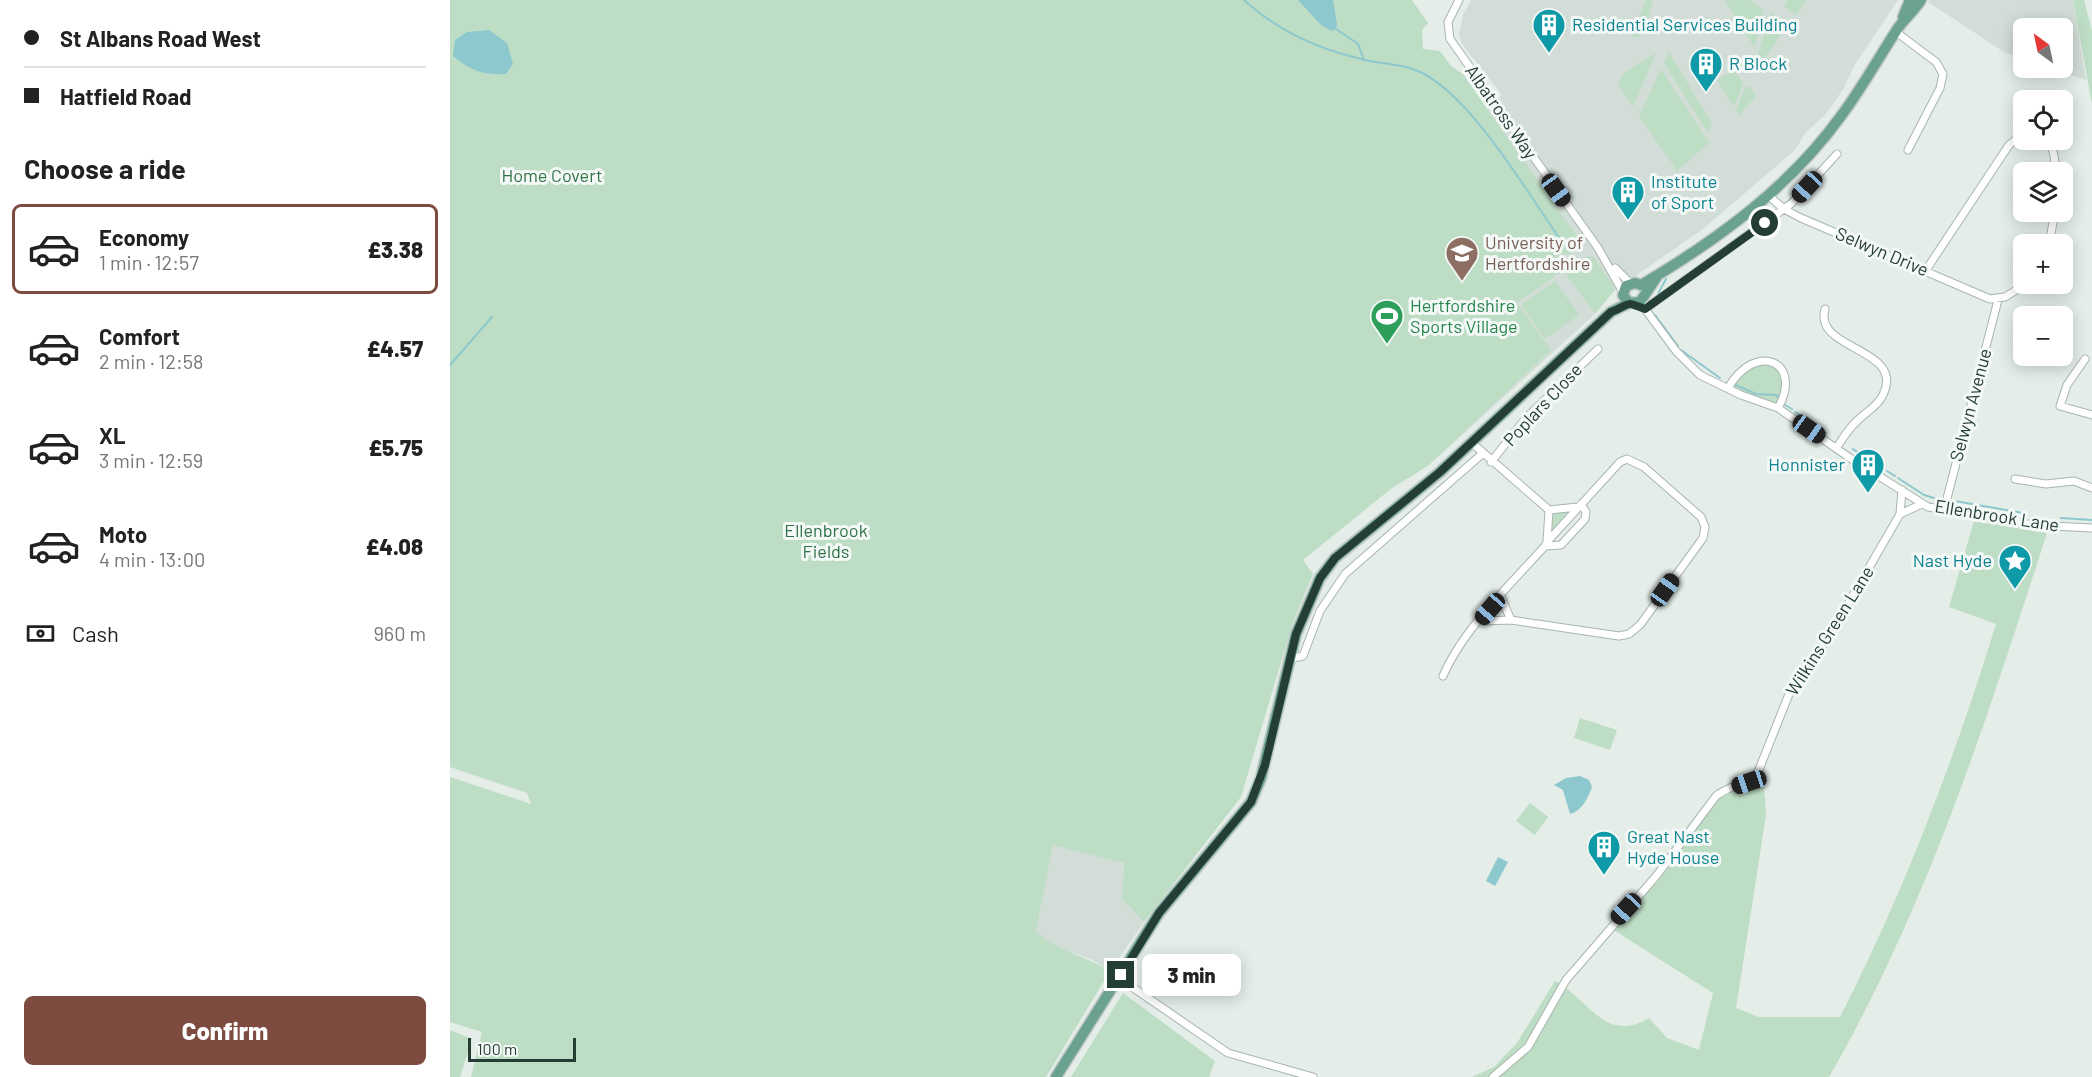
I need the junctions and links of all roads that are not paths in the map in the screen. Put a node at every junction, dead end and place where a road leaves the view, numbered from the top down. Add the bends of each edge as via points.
1 (1459, 0) edge
2 (1910, 0) edge
3 (1921, 0) edge
4 (1898, 29) junction
5 (2013, 142) edge
6 (1908, 150) dead end
7 (1837, 154) dead end
8 (1770, 197) junction
9 (1784, 209) junction
10 (1926, 270) junction
11 (2013, 291) edge
12 (1635, 296) junction
13 (1998, 300) junction
14 (1825, 309) dead end
15 (1598, 349) dead end
16 (2085, 359) dead end
17 (1728, 388) junction
18 (1779, 408) junction
19 (2092, 415) edge
20 (1472, 443) junction
21 (1837, 447) junction
22 (1482, 454) junction
23 (1491, 462) junction
24 (2015, 479) dead end
25 (2092, 488) edge
26 (1902, 490) junction
27 (1922, 504) junction
28 (1580, 506) junction
29 (1549, 510) junction
30 (1944, 510) junction
31 (1900, 514) junction
32 (2092, 528) edge
33 (1546, 544) junction
34 (1501, 597) junction
35 (1511, 620) junction
36 (1479, 621) junction
37 (1289, 659) junction
38 (1443, 676) dead end
39 (1119, 978) junction
40 (1056, 1077) edge
41 (1313, 1077) edge
42 (1493, 1077) edge

1 - 12 street, Albatross Way via 1448,22 1450,39
2 - 4 main road
3 - 4 main road
4 - 6 street via 1936,62 1943,74 1940,88
4 - 8 main road via 1841,117
5 - 10 street
7 - 9 street
8 - 9 street, Selwyn Drive
8 - 12 main road
9 - 10 street, Selwyn Drive
9 - 12 street
10 - 13 street, Selwyn Drive
11 - 13 street
12 - 17 street, Ellenbrook Lane via 1692,369
12 - 20 main road via 1611,312
13 - 30 street, Selwyn Avenue
14 - 21 street via 1823,318 1829,332 1876,360 1886,382 1883,396 1857,420
15 - 23 street, Poplars Close via 1530,414
16 - 19 street via 2067,385 2060,406
17 - 18 street, Ellenbrook Lane
17 - 18 street via 1743,367 1768,361 1782,370 1787,382
18 - 21 street, Ellenbrook Lane
20 - 22 street
20 - 37 main road via 1335,558 1312,596
21 - 26 street, Ellenbrook Lane
22 - 23 street
22 - 37 street via 1345,574 1320,611 1303,656
23 - 29 street
24 - 25 street via 2046,484 2073,481
26 - 27 street, Ellenbrook Lane
26 - 31 street, Wilkins Green Lane
27 - 30 street, Ellenbrook Lane
27 - 31 street
28 - 29 street
28 - 33 street
28 - 33 street via 1586,512 1585,519 1561,545
28 - 35 street via 1620,462 1633,460 1701,517 1705,532 1640,625 1629,634 1619,636
29 - 33 street
30 - 32 street, Ellenbrook Lane via 2033,525
31 - 42 street, Wilkins Green Lane via 1830,635 1791,689 1758,772 1749,782 1716,796 1658,875 1566,980 1528,1047
33 - 34 street
34 - 35 street
34 - 36 street
35 - 36 street
36 - 38 street
37 - 39 main road via 1251,802 1159,913
39 - 40 main road
39 - 41 street via 1228,1053

